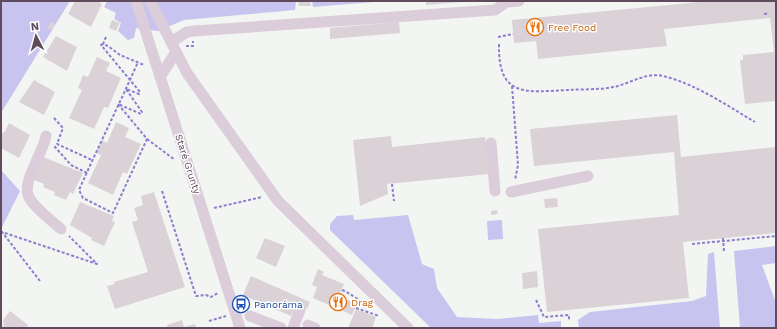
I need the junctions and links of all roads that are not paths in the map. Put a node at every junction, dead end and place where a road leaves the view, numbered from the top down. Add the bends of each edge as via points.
1 (136, 1) edge
2 (150, 1) edge
3 (519, 1) edge
4 (508, 2) edge
5 (171, 42) junction
6 (176, 52) junction
7 (159, 72) junction
8 (46, 136) dead end
9 (491, 143) dead end
10 (588, 176) dead end
11 (496, 191) dead end
12 (512, 192) road end
13 (61, 229) road end
14 (300, 310) dead end
15 (250, 316) dead end
16 (403, 326) edge
17 (240, 328) edge
18 (281, 328) edge
19 (293, 328) edge

1 - 7 street, Staré Grunty
2 - 5 street
3 - 4 street
4 - 5 street via 495,10 187,32
5 - 6 street
6 - 7 street
6 - 16 street via 192,79 274,195
7 - 17 street, Staré Grunty
8 - 13 street via 27,184 28,196
9 - 11 street
10 - 12 street
14 - 19 street
15 - 18 street

